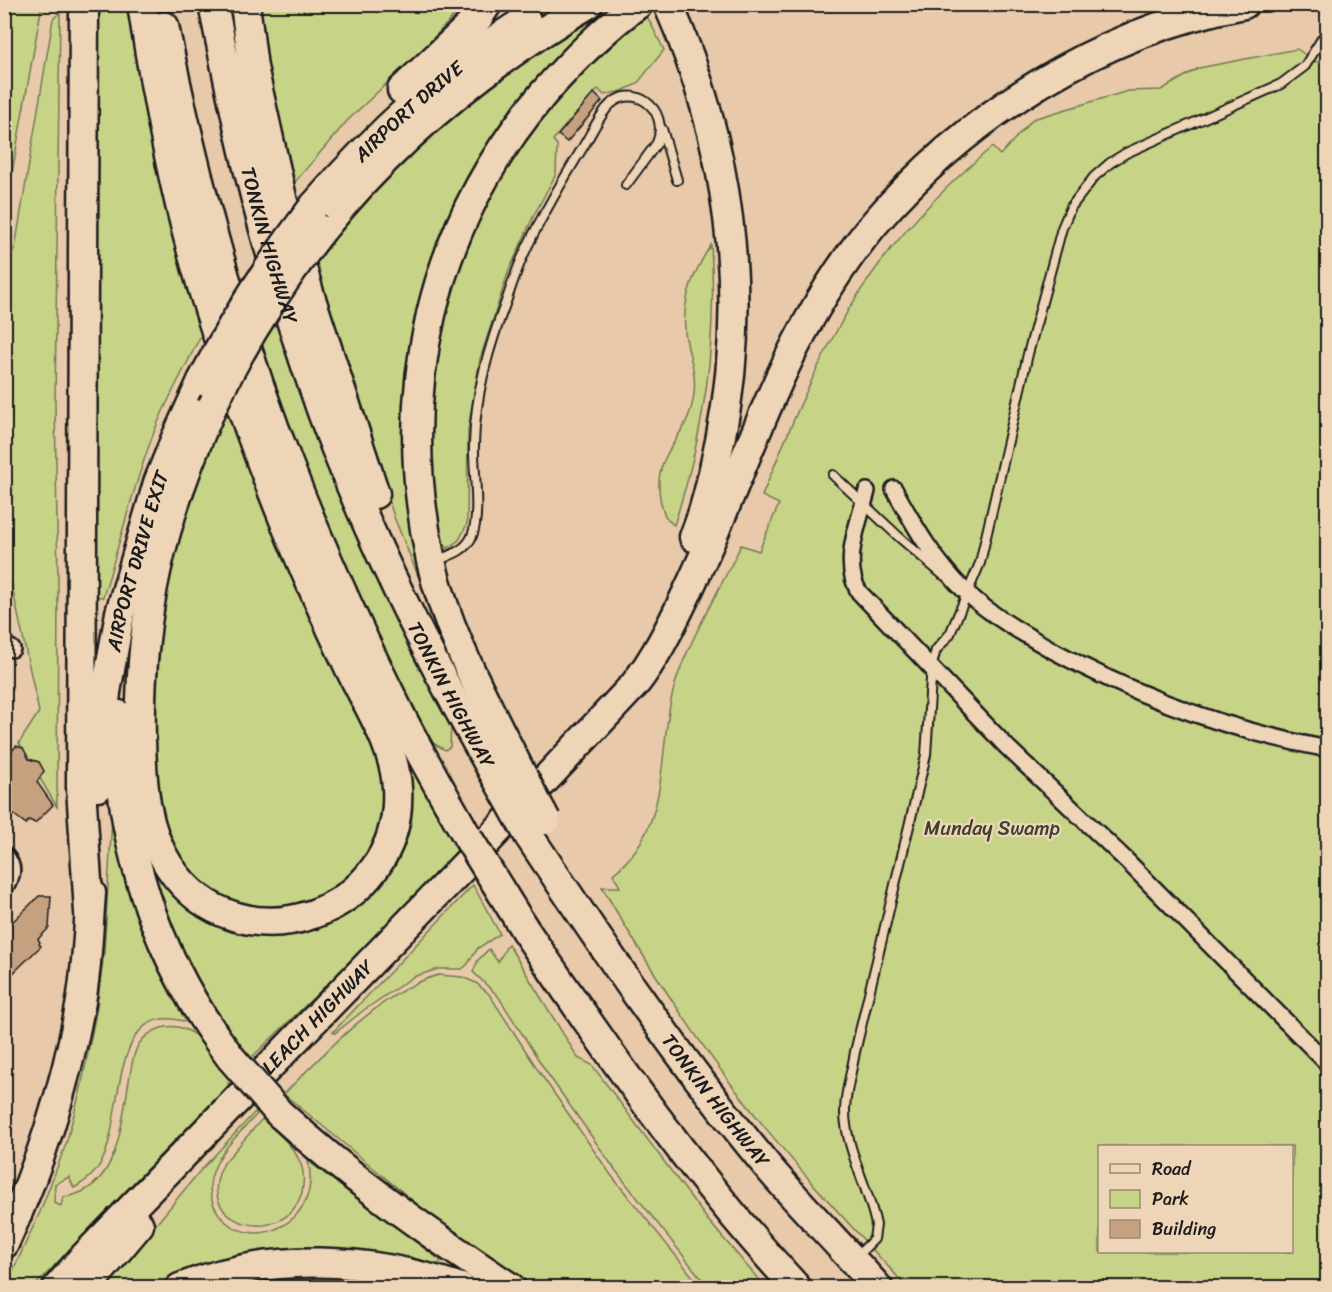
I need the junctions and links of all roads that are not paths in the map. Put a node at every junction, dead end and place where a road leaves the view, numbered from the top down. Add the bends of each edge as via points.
1 (84, 4) edge
2 (142, 4) edge
3 (160, 4) edge
4 (213, 4) edge
5 (245, 4) edge
6 (487, 4) edge
7 (550, 4) edge
8 (588, 4) edge
9 (638, 4) edge
10 (668, 4) edge
11 (1244, 4) edge
12 (1328, 29) edge
13 (660, 125) junction
14 (677, 180) dead end
15 (626, 185) dead end
16 (316, 212) junction
17 (286, 243) joint
18 (207, 394) junction
19 (833, 475) dead end
20 (894, 489) dead end
21 (865, 498) junction
22 (137, 555) junction
23 (432, 562) junction
24 (967, 593) junction
25 (932, 669) junction
26 (578, 745) junction
27 (1328, 749) edge
28 (483, 755) junction
29 (515, 787) junction
30 (4, 854) edge
31 (4, 888) edge
32 (89, 912) junction
33 (1328, 1064) edge
34 (211, 1126) junction
35 (4, 1244) edge
36 (853, 1260) junction
37 (57, 1287) edge
38 (86, 1287) edge
39 (180, 1287) edge
40 (460, 1287) edge
41 (511, 1287) edge
42 (797, 1287) edge
43 (878, 1287) edge

1 - 32 highway via 81,787
2 - 18 highway via 176,184 234,389 287,526 385,741 396,776 394,825 385,851 369,876 335,905 303,919 249,920 200,899 162,854 146,809 140,699 147,621 164,535 194,448
3 - 42 highway, bridge via 213,233 245,339 288,464 399,712 468,838 588,1023 672,1140
4 - 28 highway, TONKIN HIGHWAY via 259,211 323,412 403,603
5 - 28 highway via 253,67 282,198 314,307 367,474
6 - 16 highway via 478,18 346,149 335,163
7 - 16 highway, AIRPORT DRIVE via 477,51 413,103 369,146
8 - 16 highway via 493,65 371,172
9 - 23 highway via 562,72 512,134 482,181 447,258 431,311 417,413 420,499
10 - 26 highway via 699,80 719,156 732,244 732,368 706,503 679,576 640,653
11 - 26 highway via 1144,34 1034,87 931,164 873,226 840,271 790,354 700,565 652,662
12 - 24 lane via 1293,76 1126,153 1094,177 1071,207 1028,354 980,563
13 - 14 lane
13 - 15 lane via 657,142
13 - 23 lane via 651,104 638,98 621,98 608,106 523,256 489,346 477,405 472,535 462,550
16 - 17 highway, AIRPORT DRIVE, bridge
16 - 18 highway, bridge via 293,268 224,380
17 - 18 highway, AIRPORT DRIVE EXIT, bridge via 225,336
18 - 22 highway, AIRPORT DRIVE EXIT via 176,438
19 - 21 lane
20 - 24 street via 920,537
21 - 24 lane via 932,567
21 - 25 street via 850,560 854,583
22 - 32 highway, AIRPORT DRIVE EXIT via 120,613 107,682
22 - 41 highway, bridge via 120,686 120,749 127,824 142,887 185,989 212,1033 279,1113 373,1192
23 - 29 highway via 449,618
24 - 25 lane via 950,634 934,656
24 - 27 street via 1044,645 1131,690 1224,724
25 - 33 street
25 - 36 lane via 926,754 846,1099 848,1134 876,1225 874,1239
26 - 34 highway, LEACH HIGHWAY
28 - 29 highway, TONKIN HIGHWAY
29 - 36 highway, TONKIN HIGHWAY, bridge via 603,947 768,1166
30 - 31 street via 13,871
32 - 35 highway via 80,1010 65,1075 39,1163
34 - 37 highway, LEACH HIGHWAY
34 - 38 highway via 164,1195
36 - 43 highway, TONKIN HIGHWAY
39 - 40 highway via 250,1268 324,1262 388,1268

